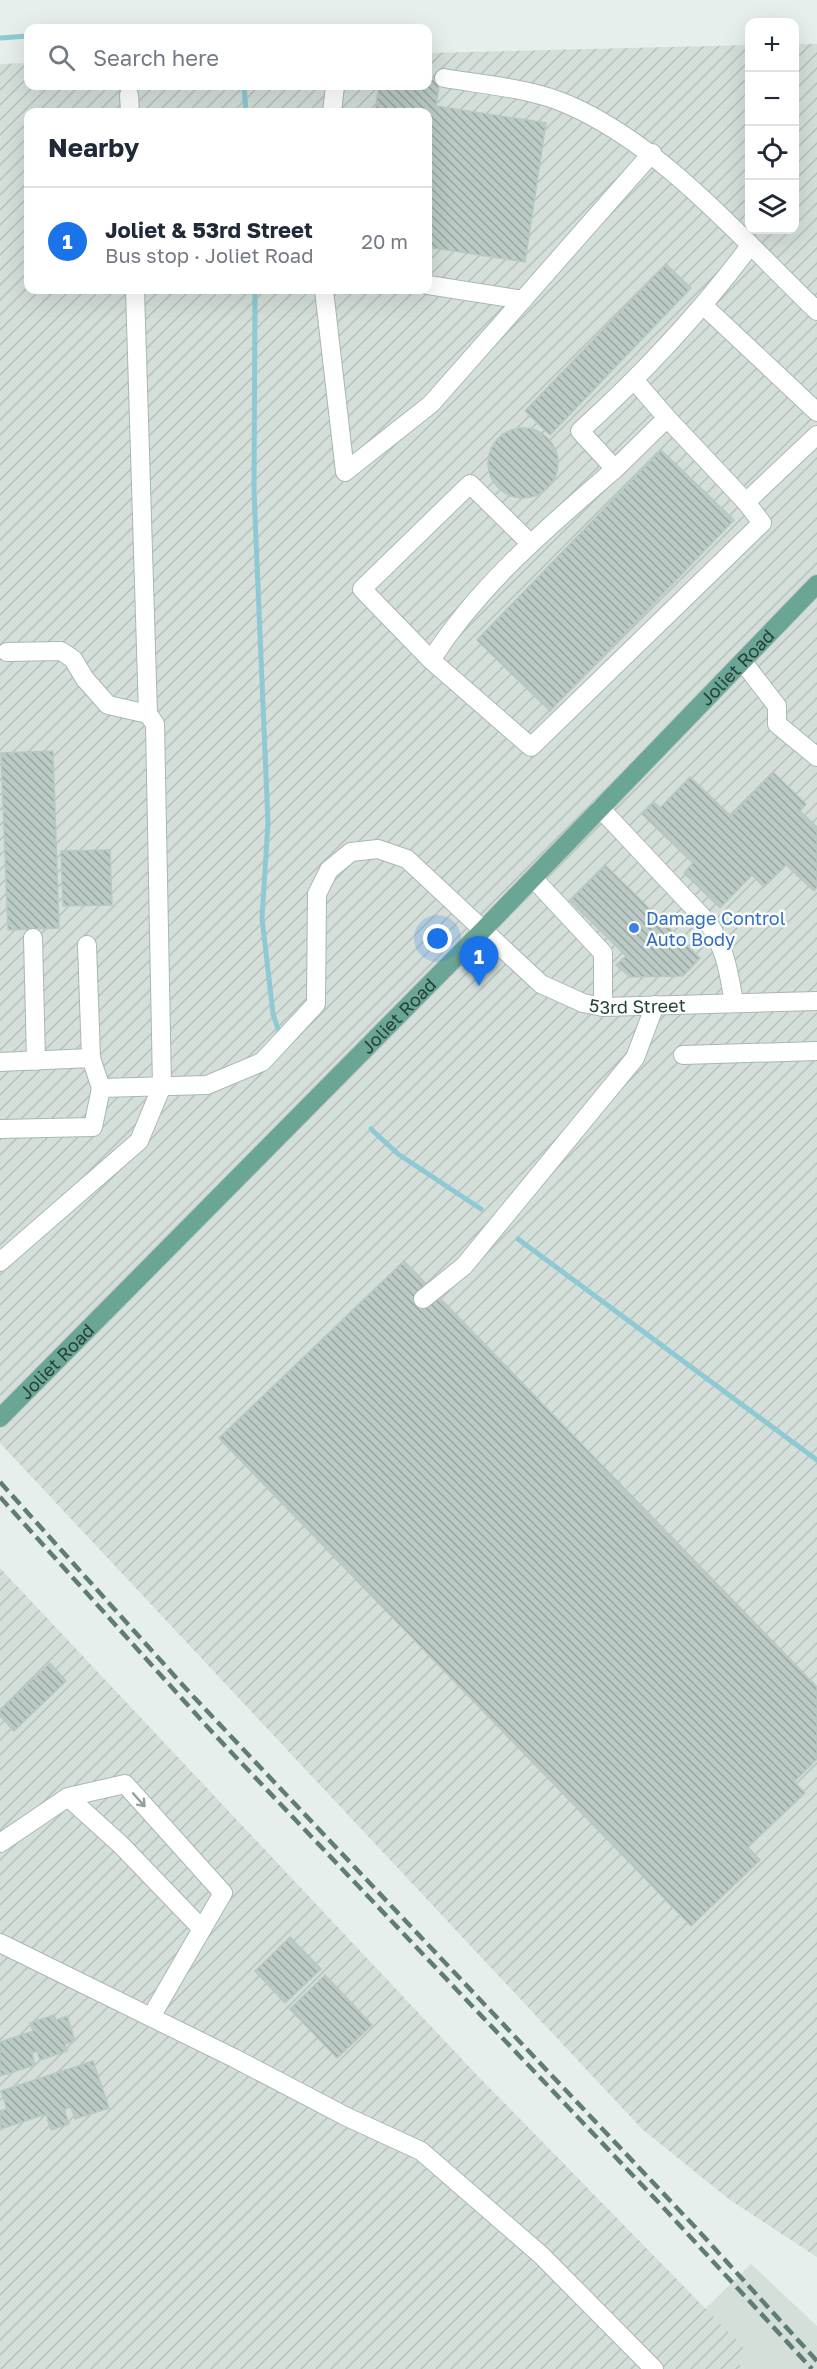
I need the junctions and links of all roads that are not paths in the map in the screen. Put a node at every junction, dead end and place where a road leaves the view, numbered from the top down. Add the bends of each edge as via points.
1 (444, 78) dead end
2 (335, 90) edge
3 (332, 108) edge
4 (652, 153) junction
5 (750, 246) junction
6 (432, 286) edge
7 (135, 294) edge
8 (324, 294) edge
9 (523, 300) junction
10 (704, 306) junction
11 (817, 311) edge
12 (635, 381) junction
13 (817, 412) edge
14 (667, 418) junction
15 (817, 435) edge
16 (615, 469) junction
17 (746, 502) junction
18 (530, 543) junction
19 (817, 584) edge
20 (7, 652) dead end
21 (431, 660) junction
22 (743, 662) junction
23 (148, 714) junction
24 (817, 757) edge
25 (600, 808) junction
26 (533, 878) junction
27 (483, 930) junction
28 (33, 938) dead end
29 (87, 945) dead end
30 (817, 1001) edge
31 (734, 1003) junction
32 (656, 1005) junction
33 (603, 1006) junction
34 (817, 1051) edge
35 (682, 1055) dead end
36 (91, 1058) junction
37 (36, 1060) junction
38 (0, 1062) edge
39 (162, 1086) junction
40 (101, 1088) junction
41 (0, 1129) edge
42 (0, 1262) edge
43 (423, 1299) dead end
44 (0, 1418) edge
45 (68, 1797) junction
46 (0, 1843) edge
47 (202, 1929) junction
48 (0, 1943) edge
49 (151, 2017) junction
50 (654, 2369) edge

1 - 4 street via 536,94 568,104
2 - 3 street
4 - 5 street
4 - 9 street
5 - 10 street
5 - 11 street
6 - 9 street
7 - 23 street
8 - 9 street via 345,472 431,404
10 - 12 street
10 - 13 street
12 - 14 street
12 - 16 street via 580,431
14 - 16 street
14 - 17 street
15 - 17 street
16 - 18 street
17 - 21 street via 762,523 531,747
18 - 21 street via 457,620
18 - 21 street via 470,484 362,589
19 - 22 main road, Joliet Road
20 - 23 street via 61,651 73,659 108,705
22 - 24 street via 777,706 777,724
22 - 25 main road, Joliet Road
23 - 39 street via 155,724
25 - 26 main road, Joliet Road
25 - 31 street via 709,924 728,961
26 - 27 main road, Joliet Road
26 - 33 street via 603,952
27 - 33 street, 53rd Street via 541,984 583,1004
27 - 39 street, 53rd Street via 407,859 378,849 351,852 329,870 317,894 316,1004 262,1062 207,1085
27 - 44 main road, Joliet Road
28 - 37 street
29 - 36 street
30 - 31 street, 53rd Street
31 - 32 street, 53rd Street
32 - 33 street, 53rd Street
32 - 43 street via 635,1058 464,1266
34 - 35 street
36 - 37 street
36 - 40 street
37 - 38 street
39 - 40 street, 53rd Street
39 - 42 street via 139,1141
40 - 41 street via 93,1126
45 - 46 street
45 - 47 street
45 -> 47 street via 124,1784 223,1893
47 - 49 street
48 - 49 street
49 - 50 street via 421,2151 541,2255

